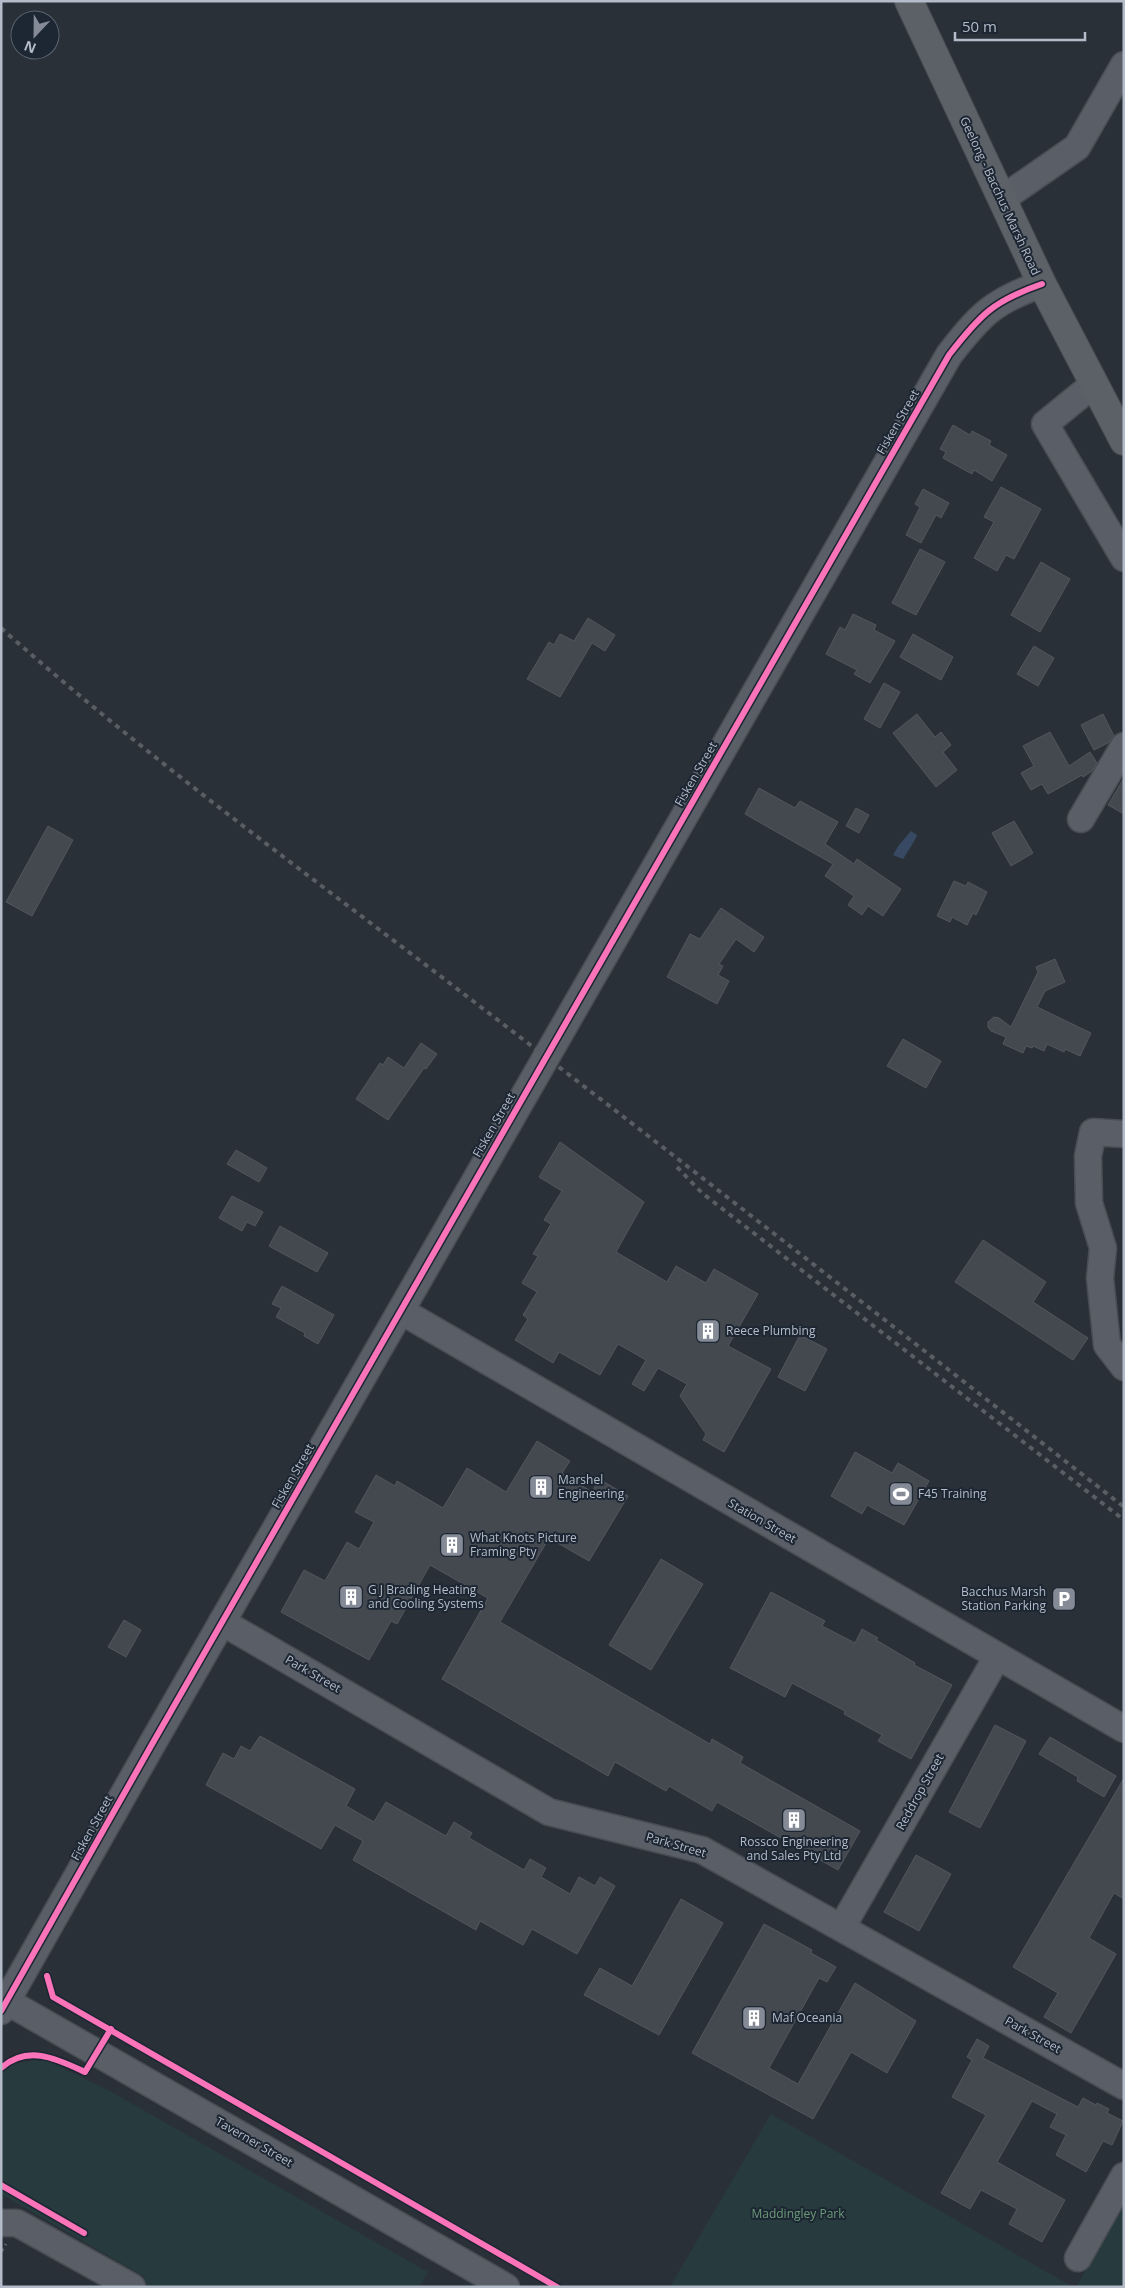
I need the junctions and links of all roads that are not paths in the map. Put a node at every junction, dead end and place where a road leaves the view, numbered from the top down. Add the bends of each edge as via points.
1 (909, 1) edge
2 (1124, 64) edge
3 (1002, 199) junction
4 (1042, 284) junction
5 (1094, 384) junction
6 (1124, 441) edge
7 (1124, 558) edge
8 (1124, 746) edge
9 (1081, 819) dead end
10 (1124, 1134) edge
11 (400, 1311) junction
12 (1124, 1367) edge
13 (222, 1622) junction
14 (997, 1657) junction
15 (1124, 1729) edge
16 (842, 1927) junction
17 (3, 2003) edge
18 (1124, 2086) edge
19 (1124, 2176) edge
20 (1, 2223) edge
21 (1078, 2258) dead end
22 (132, 2287) edge
23 (506, 2287) edge

1 - 3 main road, Geelong - Bacchus Marsh Road
2 - 3 street via 1076,147
3 - 4 main road, Geelong - Bacchus Marsh Road
4 - 5 main road, Geelong - Bacchus Marsh Road
4 - 11 street, Fisken Street via 1012,294 977,319 949,355
5 - 6 main road, Geelong - Bacchus Marsh Road
5 - 7 street via 1045,424
8 - 9 street
10 - 12 street via 1093,1132 1088,1156 1089,1203 1104,1248 1100,1278 1107,1345
11 - 13 street, Fisken Street
11 - 14 street, Station Street
13 - 16 street, Park Street via 550,1812 702,1850
13 - 17 street, Fisken Street
14 - 15 street, Station Street
14 - 16 street, Reddrop Street
16 - 18 street, Park Street
17 - 23 street, Taverner Street
19 - 21 street
20 - 22 street via 17,2223

